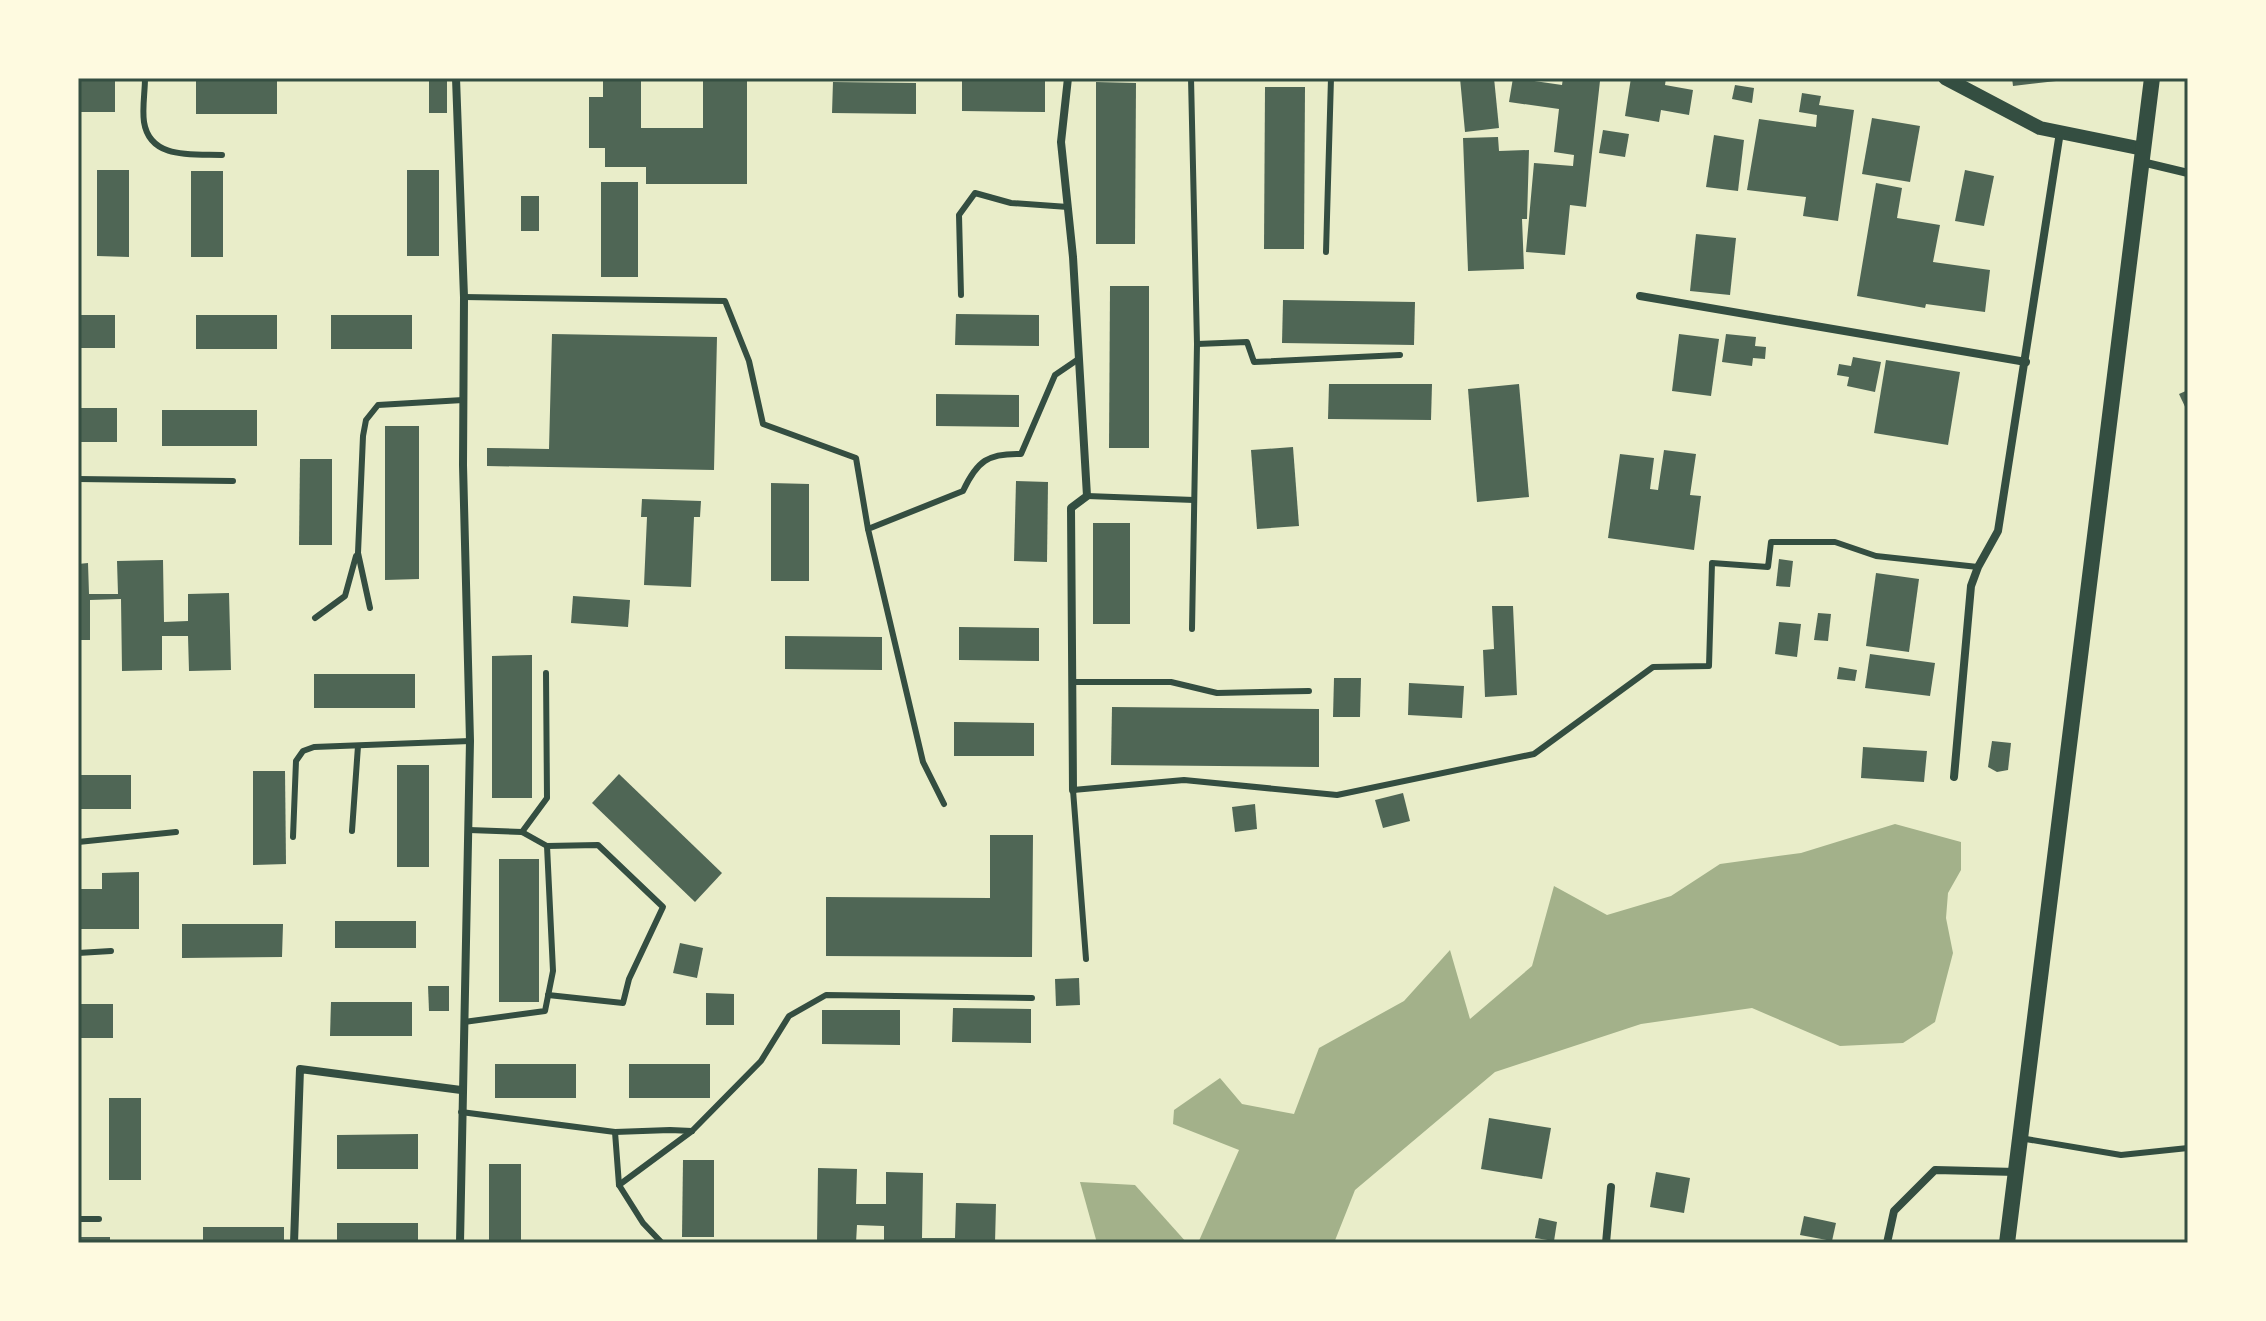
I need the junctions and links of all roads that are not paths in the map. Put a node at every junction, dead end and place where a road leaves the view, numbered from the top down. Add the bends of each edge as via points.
1 (145, 78) edge
2 (456, 78) edge
3 (1068, 78) edge
4 (1191, 78) edge
5 (1331, 78) edge
6 (1945, 78) edge
7 (2152, 78) edge
8 (2060, 132) junction
9 (222, 155) dead end
10 (2142, 155) junction
11 (2188, 173) edge
12 (1068, 207) junction
13 (1326, 252) dead end
14 (961, 295) dead end
15 (1640, 296) dead end
16 (464, 297) junction
17 (1197, 344) junction
18 (1400, 355) dead end
19 (1077, 360) junction
20 (2026, 362) junction
21 (463, 400) junction
22 (78, 479) edge
23 (233, 481) dead end
24 (1087, 496) junction
25 (1194, 500) junction
26 (868, 529) junction
27 (358, 553) junction
28 (1978, 567) junction
29 (370, 608) dead end
30 (315, 618) dead end
31 (1192, 629) dead end
32 (546, 673) dead end
33 (1074, 682) junction
34 (1309, 691) dead end
35 (470, 741) junction
36 (358, 746) junction
37 (1954, 777) dead end
38 (1073, 790) junction
39 (944, 804) dead end
40 (469, 830) junction
41 (352, 831) dead end
42 (176, 832) dead end
43 (522, 832) junction
44 (293, 837) dead end
45 (78, 842) edge
46 (547, 846) junction
47 (111, 951) dead end
48 (78, 953) edge
49 (1086, 959) dead end
50 (548, 995) junction
51 (1032, 998) dead end
52 (464, 1022) junction
53 (461, 1090) junction
54 (461, 1112) junction
55 (692, 1131) junction
56 (615, 1132) junction
57 (2020, 1138) junction
58 (2188, 1148) edge
59 (2016, 1172) junction
60 (619, 1185) junction
61 (1611, 1187) dead end
62 (78, 1219) edge
63 (99, 1219) dead end
64 (294, 1243) edge
65 (460, 1243) edge
66 (662, 1243) edge
67 (1606, 1243) edge
68 (1887, 1243) edge
69 (2007, 1243) edge

1 - 9 lane via 144,123 152,140 170,153
2 - 16 street
3 - 12 street via 1061,142
4 - 17 lane
5 - 13 lane
6 - 8 street via 2040,128
7 - 10 main road
8 - 10 street
8 - 20 street
10 - 11 street
10 - 57 main road
12 - 14 lane via 1011,203 975,193 959,215
12 - 19 street
15 - 20 street
16 - 21 street
16 - 26 lane via 725,301 749,361 763,424 856,458
17 - 18 lane via 1247,342 1254,362
17 - 25 lane
19 - 24 street
19 - 26 lane via 1055,375 1021,454 999,453 974,469 963,491
20 - 28 street via 1998,531
21 - 27 lane via 378,405 366,420
21 - 35 street
22 - 23 lane
24 - 25 lane
24 - 33 street via 1071,508
25 - 31 lane
26 - 39 lane via 923,762
27 - 29 lane
27 - 30 lane via 345,596
28 - 37 street via 1971,586
28 - 38 lane via 1876,556 1835,542 1771,542 1768,567 1712,563 1709,666 1653,667 1534,754 1337,795 1184,780
32 - 43 lane via 547,798
33 - 34 lane via 1171,682 1217,693
33 - 38 street
35 - 36 lane
35 - 40 street
36 - 41 lane
36 - 44 lane via 303,751 296,761
38 - 49 lane
40 - 43 lane
40 - 52 street
42 - 45 lane
43 - 46 lane
46 - 50 lane via 553,971
46 - 50 lane via 598,845 663,907 623,1003
47 - 48 lane
50 - 52 lane via 545,1011
51 - 55 lane via 826,995 789,1016 761,1061
52 - 53 street
53 - 54 street
53 - 64 street via 300,1069
54 - 56 lane
54 - 65 street
55 - 56 lane
55 - 60 lane
56 - 60 lane
57 - 58 lane via 2121,1155
57 - 59 main road
59 - 68 street via 1935,1170 1894,1211
59 - 69 main road
60 - 66 lane
61 - 67 street
62 - 63 lane

